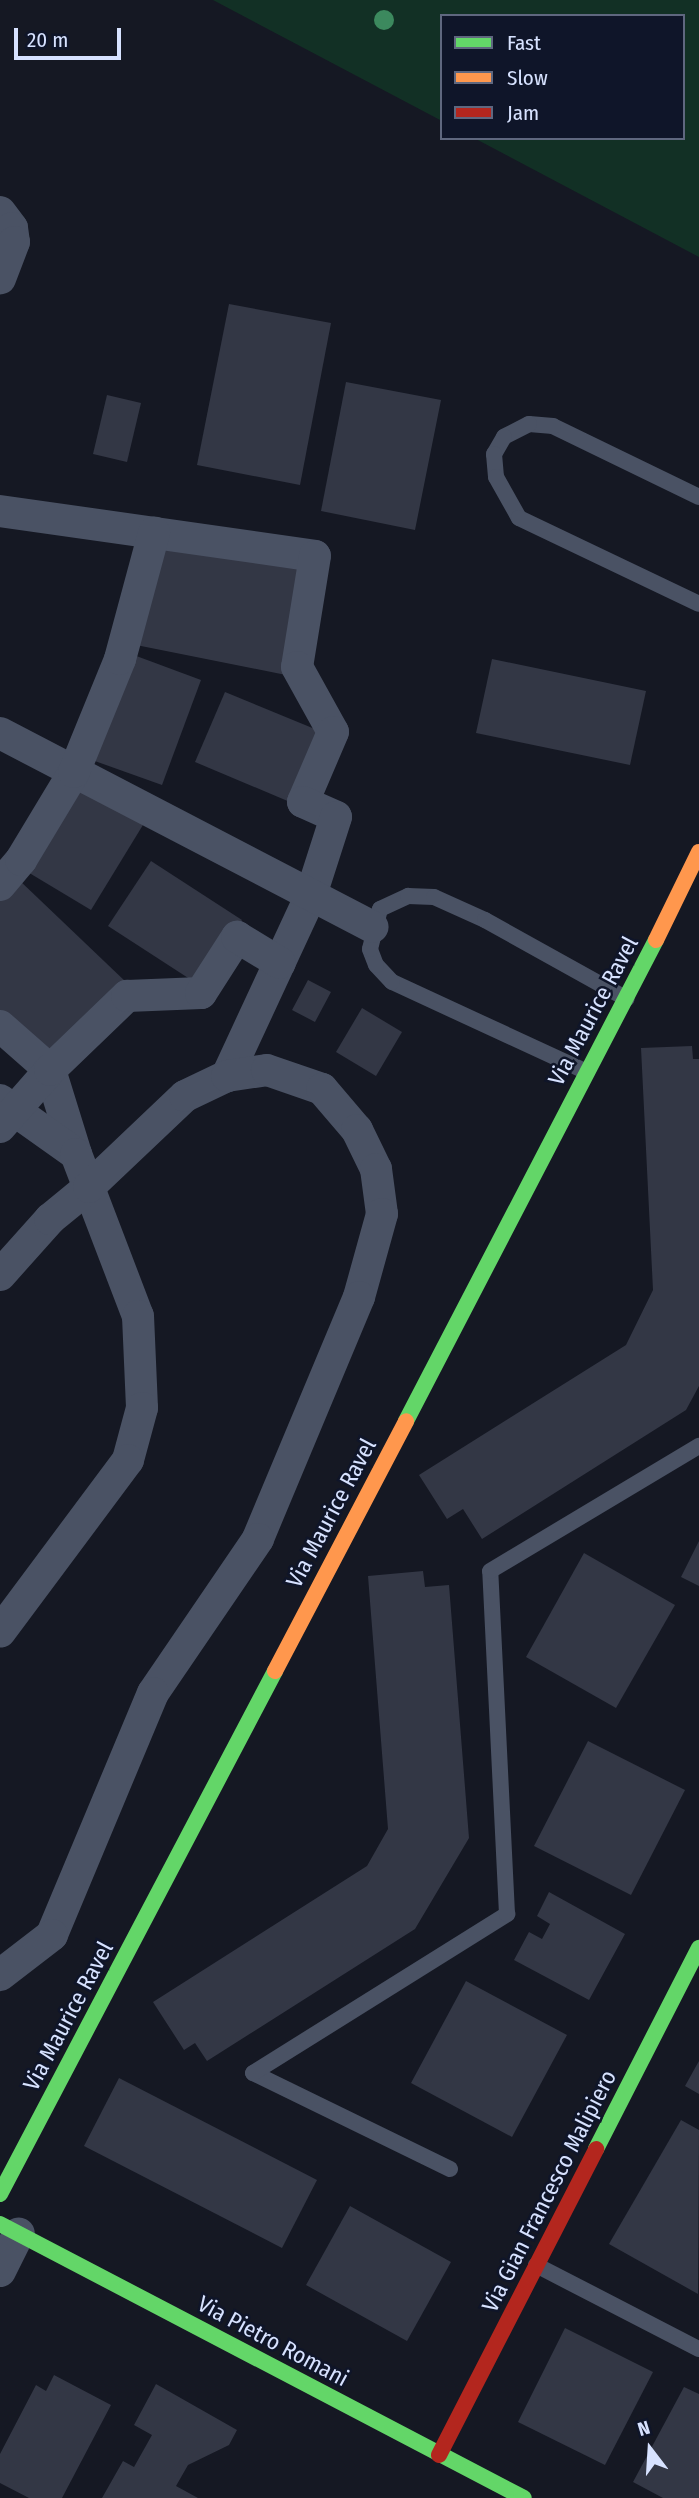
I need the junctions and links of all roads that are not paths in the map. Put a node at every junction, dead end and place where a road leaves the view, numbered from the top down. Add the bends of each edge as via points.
1 (0, 212) edge
2 (0, 278) edge
3 (699, 497) edge
4 (0, 512) edge
5 (153, 533) junction
6 (699, 604) edge
7 (0, 733) edge
8 (74, 772) junction
9 (699, 852) edge
10 (0, 886) edge
11 (311, 895) junction
12 (373, 928) junction
13 (280, 963) junction
14 (627, 999) junction
15 (0, 1026) edge
16 (50, 1070) junction
17 (587, 1072) junction
18 (228, 1076) junction
19 (6, 1113) edge
20 (76, 1154) junction
21 (89, 1188) junction
22 (0, 1275) edge
23 (699, 1446) edge
24 (0, 1632) edge
25 (699, 1948) edge
26 (0, 1975) edge
27 (450, 2169) dead end
28 (0, 2194) edge
29 (10, 2228) edge
30 (536, 2265) junction
31 (0, 2271) edge
32 (699, 2349) edge
33 (439, 2455) junction
34 (524, 2498) edge

1 - 2 street via 12,228 15,242
3 - 6 lane via 553,426 528,424 504,437 494,454 500,489 519,518
4 - 5 street
5 - 8 street via 120,659
5 - 11 street via 315,556 297,667 333,732 303,802 336,817
7 - 8 street
8 - 10 street
8 - 11 street
9 - 14 street, Via Maurice Ravel
11 - 12 street
11 - 13 street
12 - 14 lane via 380,909 408,896 434,897
12 - 17 lane via 370,949 376,965 392,982
13 - 16 street via 237,937 201,993 127,996
13 - 18 street
14 - 17 street, Via Maurice Ravel
15 - 16 street
16 - 19 street
16 - 20 street
17 - 28 street, Via Maurice Ravel
18 - 21 street via 185,1096
18 - 26 street via 267,1070 322,1089 357,1130 376,1169 382,1214 359,1297 258,1539 153,1693 52,1935
19 - 20 street
20 - 21 street
21 - 22 street via 50,1219
21 - 24 street via 138,1316 142,1408 128,1460
23 - 27 lane via 490,1571 507,1914 253,2073
25 - 30 street, Via Gian Francesco Malipiero
29 - 31 street
29 - 33 street, Via Pietro Romani
30 - 32 lane
30 - 33 street, Via Gian Francesco Malipiero
33 - 34 street, Via Pietro Romani

